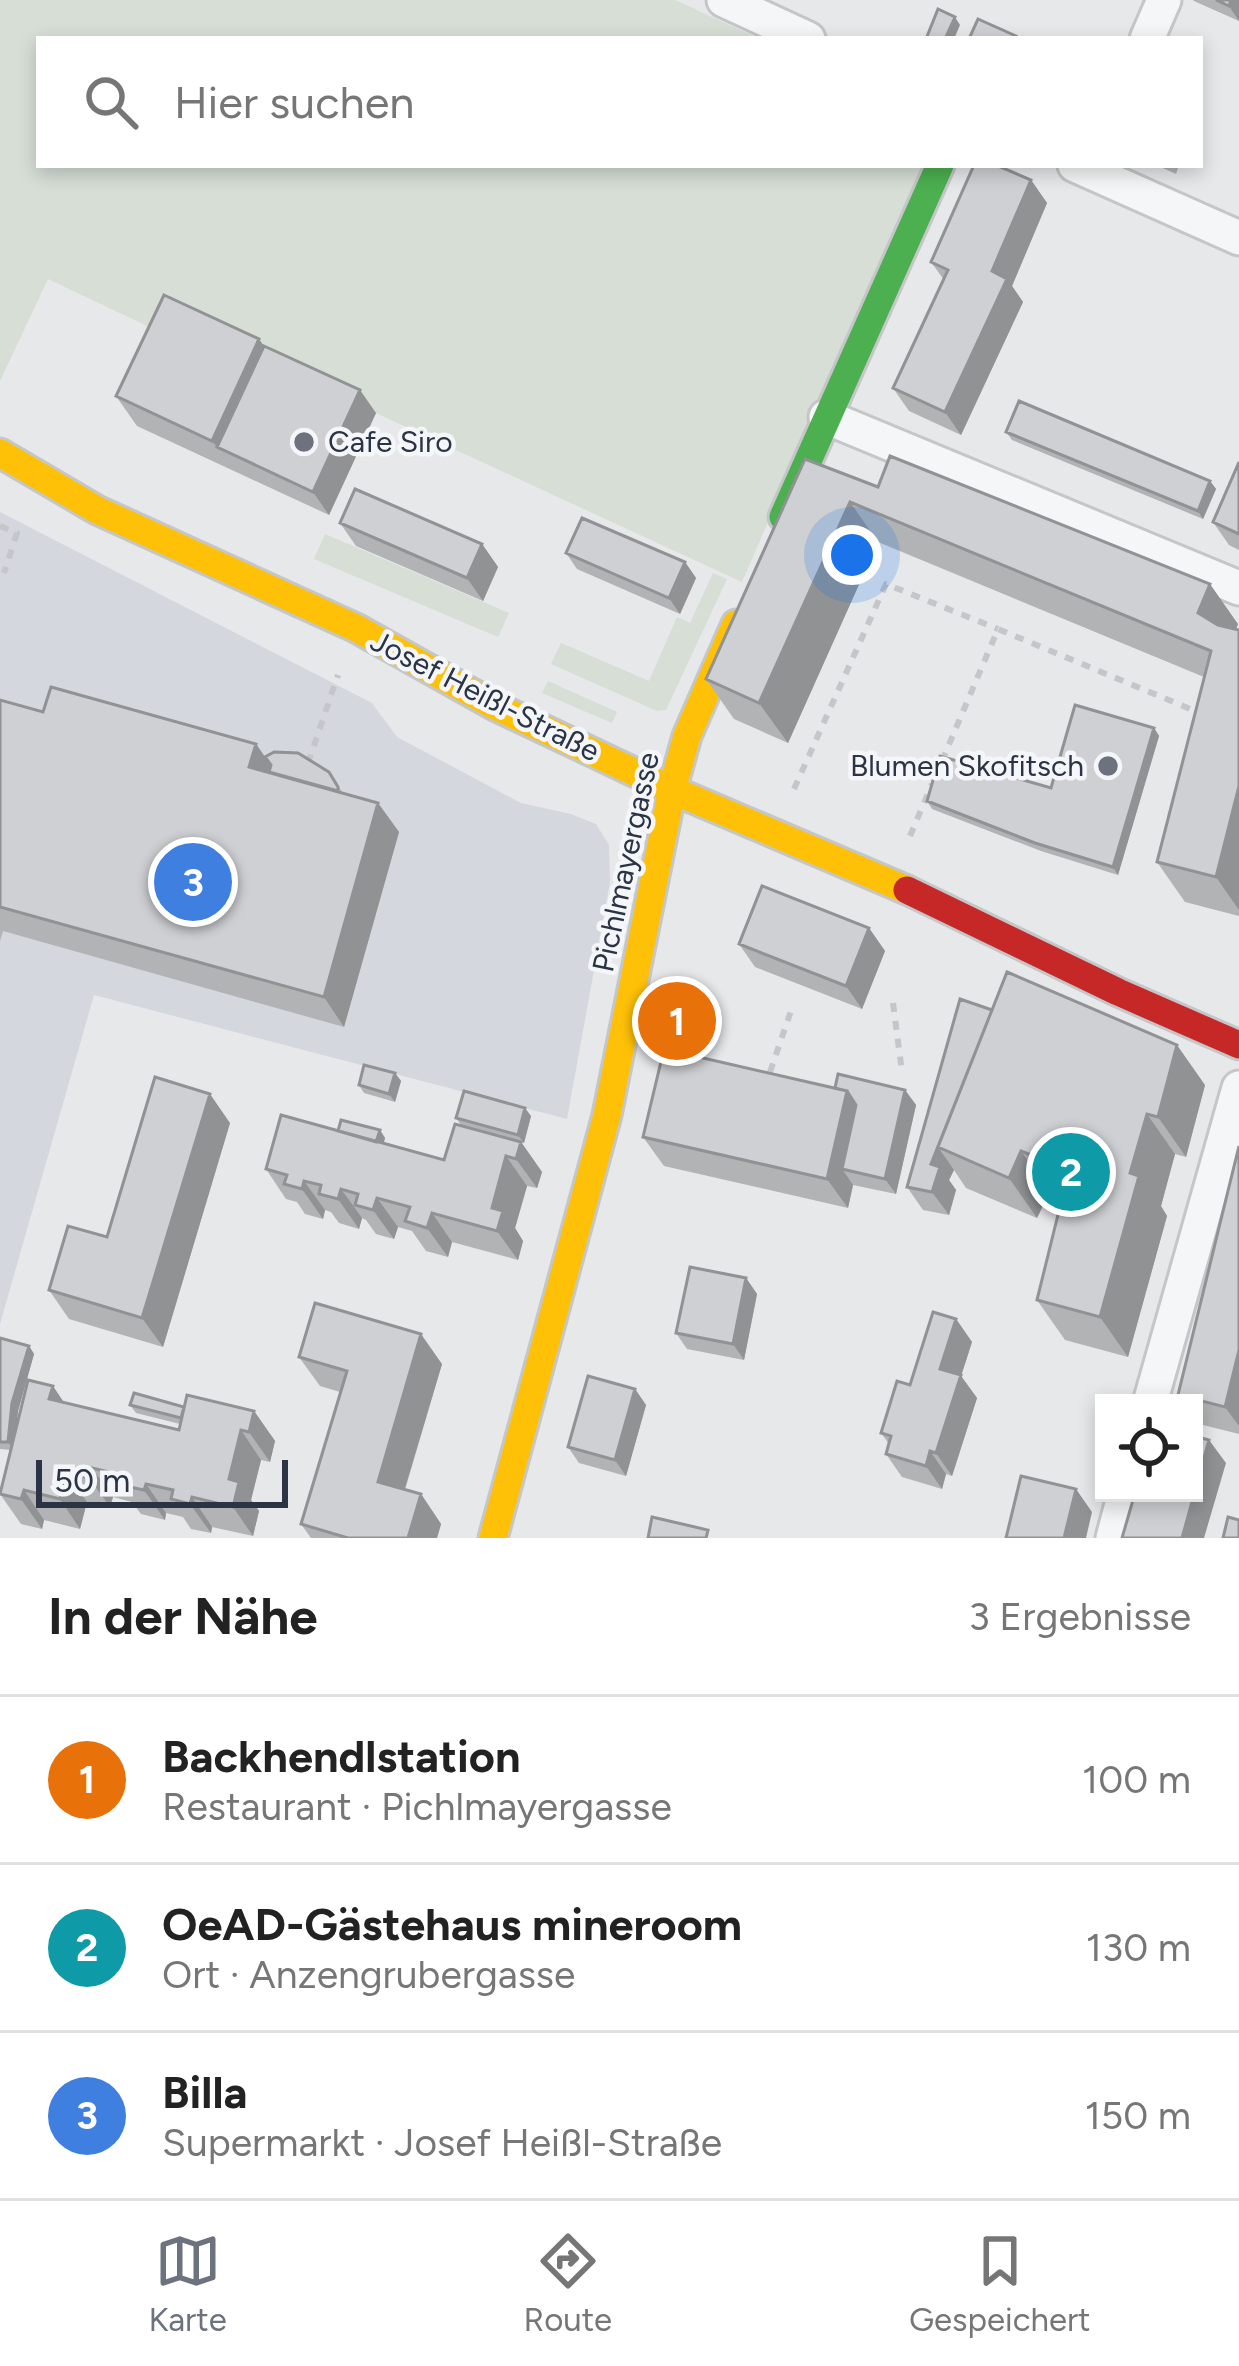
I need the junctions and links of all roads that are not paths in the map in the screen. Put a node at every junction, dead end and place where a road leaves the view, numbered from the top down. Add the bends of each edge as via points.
1 (1164, 0) edge
2 (732, 2) edge
3 (802, 36) edge
4 (1148, 36) edge
5 (939, 168) edge
6 (1086, 168) edge
7 (1239, 238) edge
8 (826, 416) junction
9 (0, 453) edge
10 (771, 544) edge
11 (1239, 588) edge
12 (743, 608) edge
13 (672, 790) junction
14 (1239, 1045) edge
15 (1239, 1088) edge
16 (1153, 1394) edge
17 (1123, 1502) edge
18 (494, 1538) edge
19 (1113, 1538) edge

1 - 4 street
2 - 3 street
5 - 8 street
6 - 7 street
8 - 10 street
8 - 11 street
9 - 13 street, Josef Heißl-Straße via 97,509 356,628
12 - 13 street, Pichlmayergasse
13 - 14 street, Josef Heißl-Straße via 955,910
13 - 18 street, Pichlmayergasse via 607,1115
15 - 16 street
17 - 19 street

